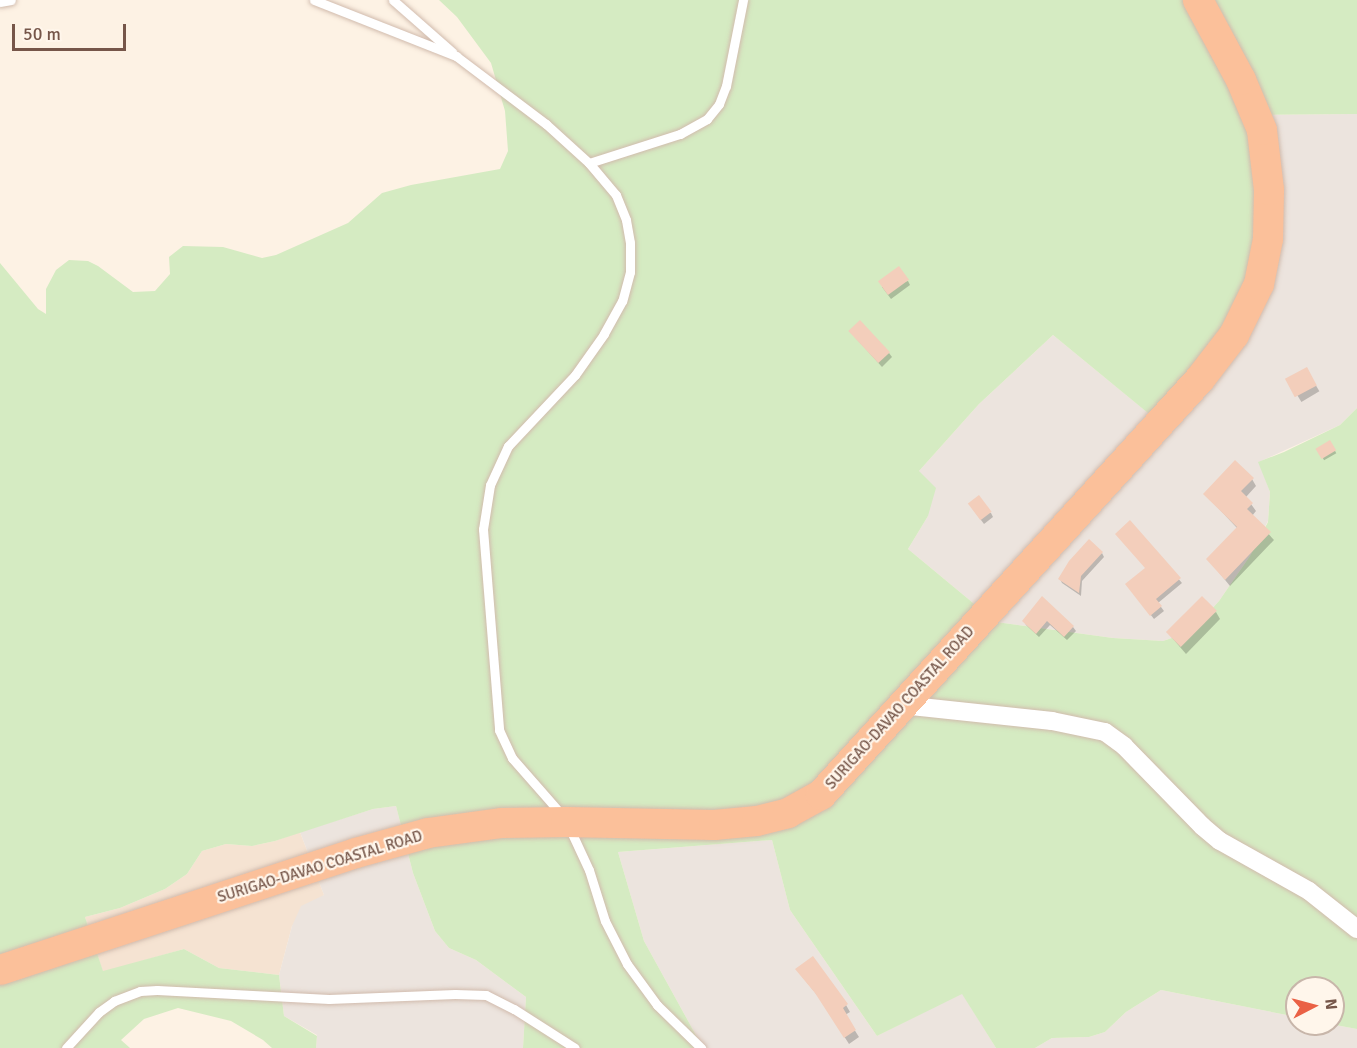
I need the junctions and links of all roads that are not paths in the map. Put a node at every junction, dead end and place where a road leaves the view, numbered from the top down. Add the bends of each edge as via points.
1 (11, 0) edge
2 (314, 0) edge
3 (393, 0) edge
4 (743, 0) edge
5 (1198, 0) edge
6 (0, 2) edge
7 (456, 56) junction
8 (589, 163) junction
9 (902, 705) junction
10 (566, 822) junction
11 (1357, 929) edge
12 (0, 970) edge
13 (66, 1048) edge
14 (574, 1048) edge
15 (701, 1048) edge

1 - 6 lane
2 - 7 lane
3 - 7 lane
4 - 8 lane via 726,87 707,119 680,134
5 - 9 highway, SURIGAO-DAVAO COASTAL ROAD via 1241,80 1262,130 1269,190 1268,239 1259,284 1234,335 1200,379
7 - 8 lane via 546,124
8 - 10 lane via 615,195 626,220 630,272 622,301 575,375 508,446 490,485 483,529 499,730 512,758 555,804
9 - 10 highway, SURIGAO-DAVAO COASTAL ROAD via 833,784 788,813 714,825
9 - 11 street via 1052,721 1105,732 1215,837 1309,891
10 - 12 highway, SURIGAO-DAVAO COASTAL ROAD via 502,823 428,833
10 - 15 lane via 589,870 605,921 627,964 657,1005
13 - 14 lane via 114,1001 140,991 157,990 329,999 486,995

